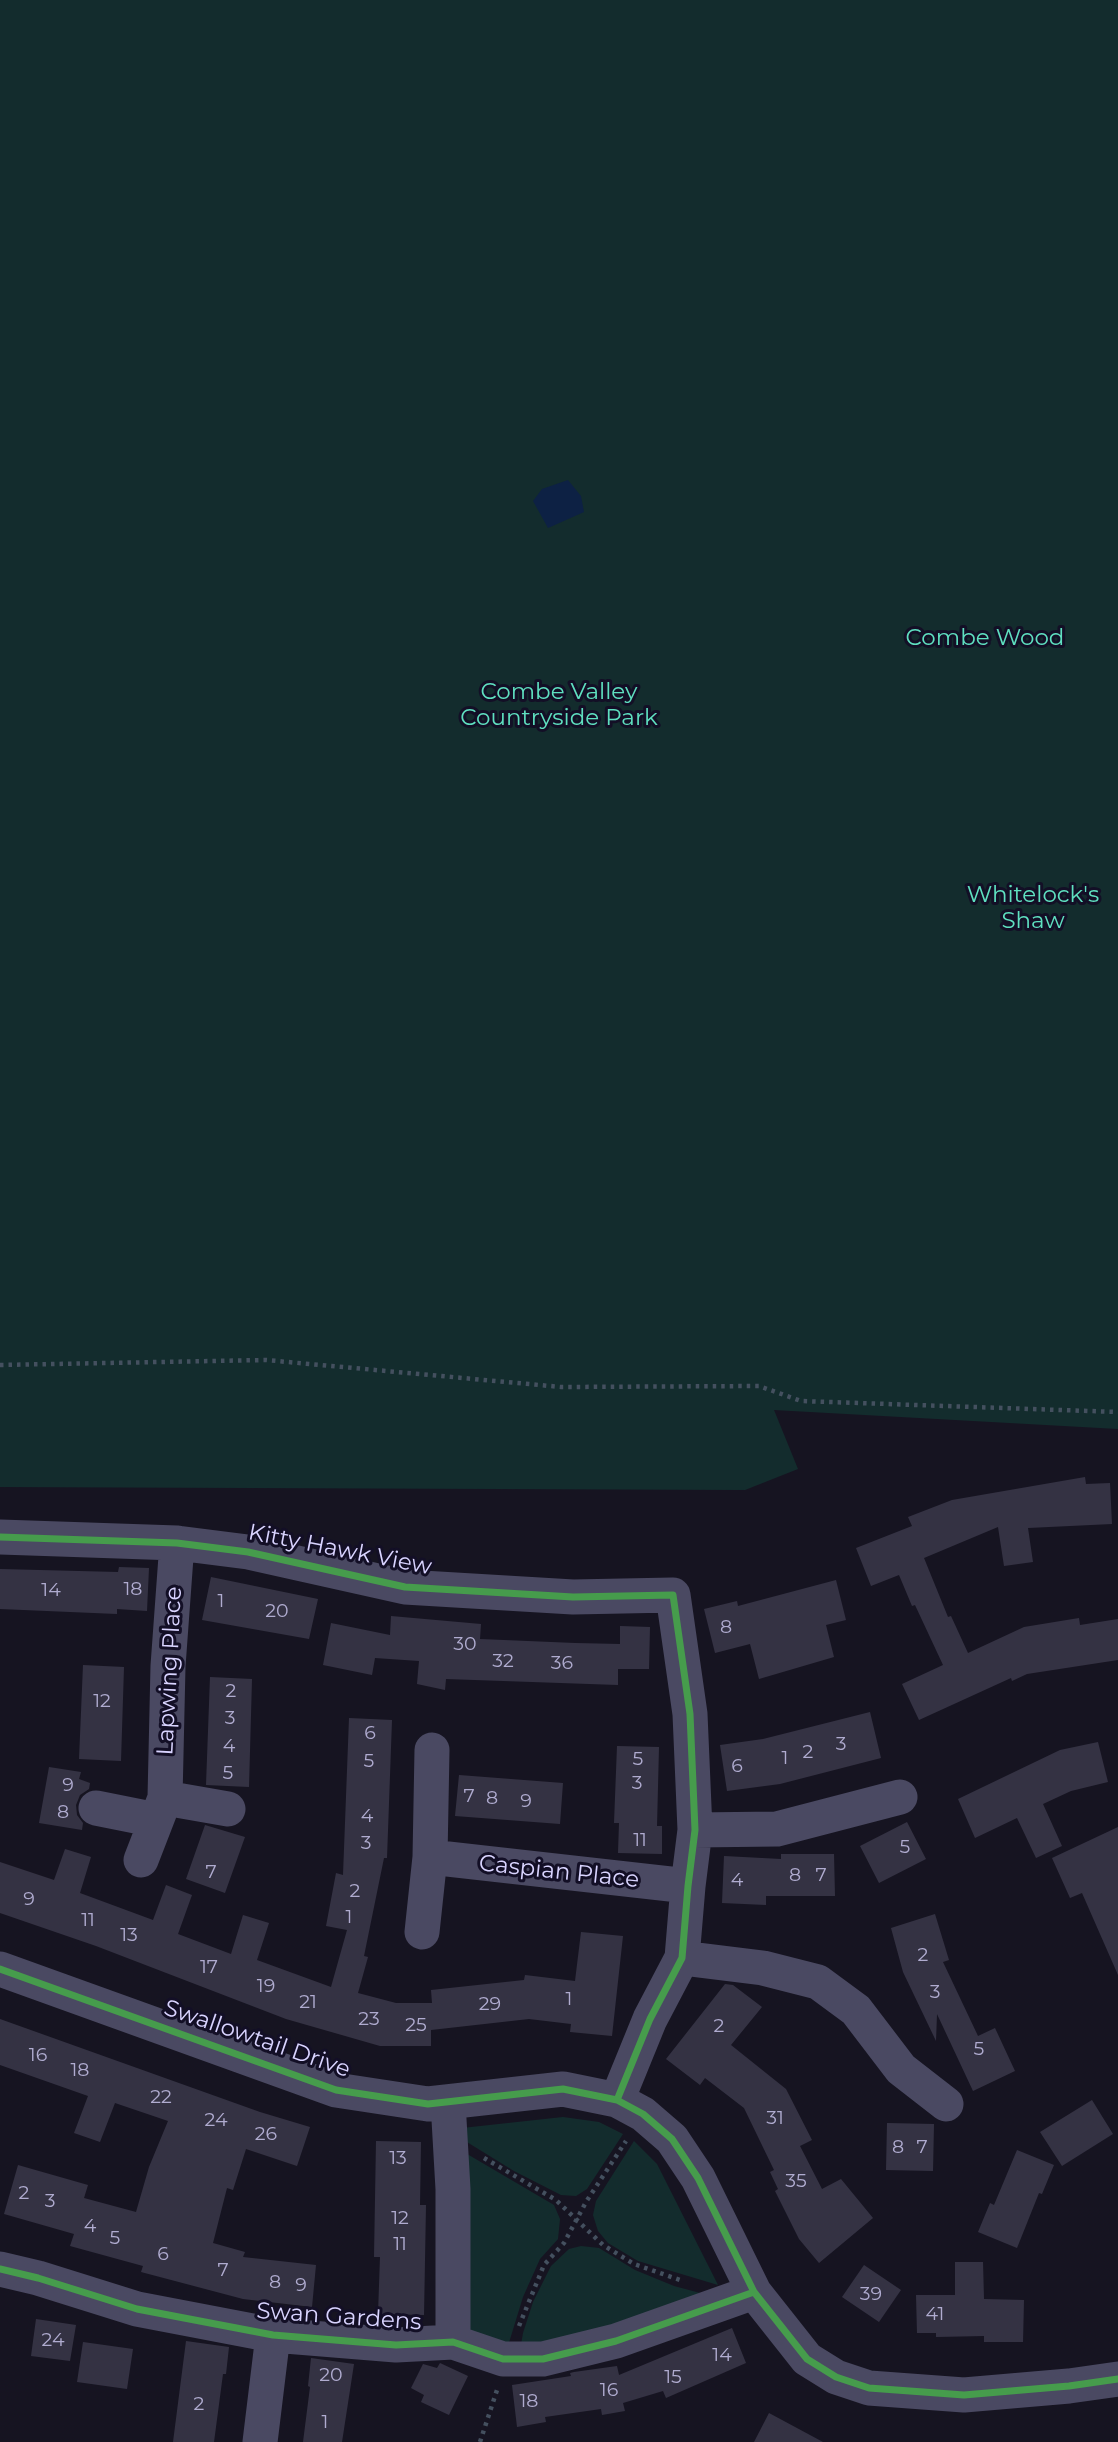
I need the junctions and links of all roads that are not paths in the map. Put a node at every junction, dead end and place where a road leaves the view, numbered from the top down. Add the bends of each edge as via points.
1 (0, 1537) edge
2 (177, 1543) junction
3 (432, 1750) dead end
4 (900, 1797) dead end
5 (96, 1808) dead end
6 (160, 1809) junction
7 (228, 1809) dead end
8 (695, 1830) junction
9 (430, 1857) junction
10 (141, 1860) dead end
11 (688, 1886) junction
12 (422, 1932) dead end
13 (682, 1958) junction
14 (0, 1969) edge
15 (448, 2102) junction
16 (946, 2104) dead end
17 (630, 2107) junction
18 (0, 2269) edge
19 (754, 2292) junction
20 (273, 2335) junction
21 (453, 2342) junction
22 (1118, 2379) edge
23 (260, 2442) edge

1 - 2 street, Kitty Hawk View
2 - 6 street, Lapwing Place
2 - 8 street, Kitty Hawk View via 248,1552 405,1587 573,1597 673,1595 690,1714
3 - 9 street
4 - 8 street via 777,1829
5 - 6 street
6 - 7 street
6 - 10 street, Lapwing Place
8 - 11 street
9 - 11 street, Caspian Place
9 - 12 street
11 - 13 street
13 - 16 street via 763,1968 818,1982 856,2010 901,2069
13 - 17 street via 650,2019
14 - 15 street, Swallowtail Drive via 336,2090 428,2104
15 - 17 street, Swallowtail Drive via 563,2089
15 - 21 street, Swan Gardens
17 - 19 street via 672,2139 698,2178
18 - 20 street, Swan Gardens via 137,2309
19 - 21 street, Swan Gardens via 615,2341 542,2359 503,2359
19 - 22 street via 807,2359 836,2377 869,2388 964,2395
20 - 21 street, Swan Gardens via 397,2345
20 - 23 street

